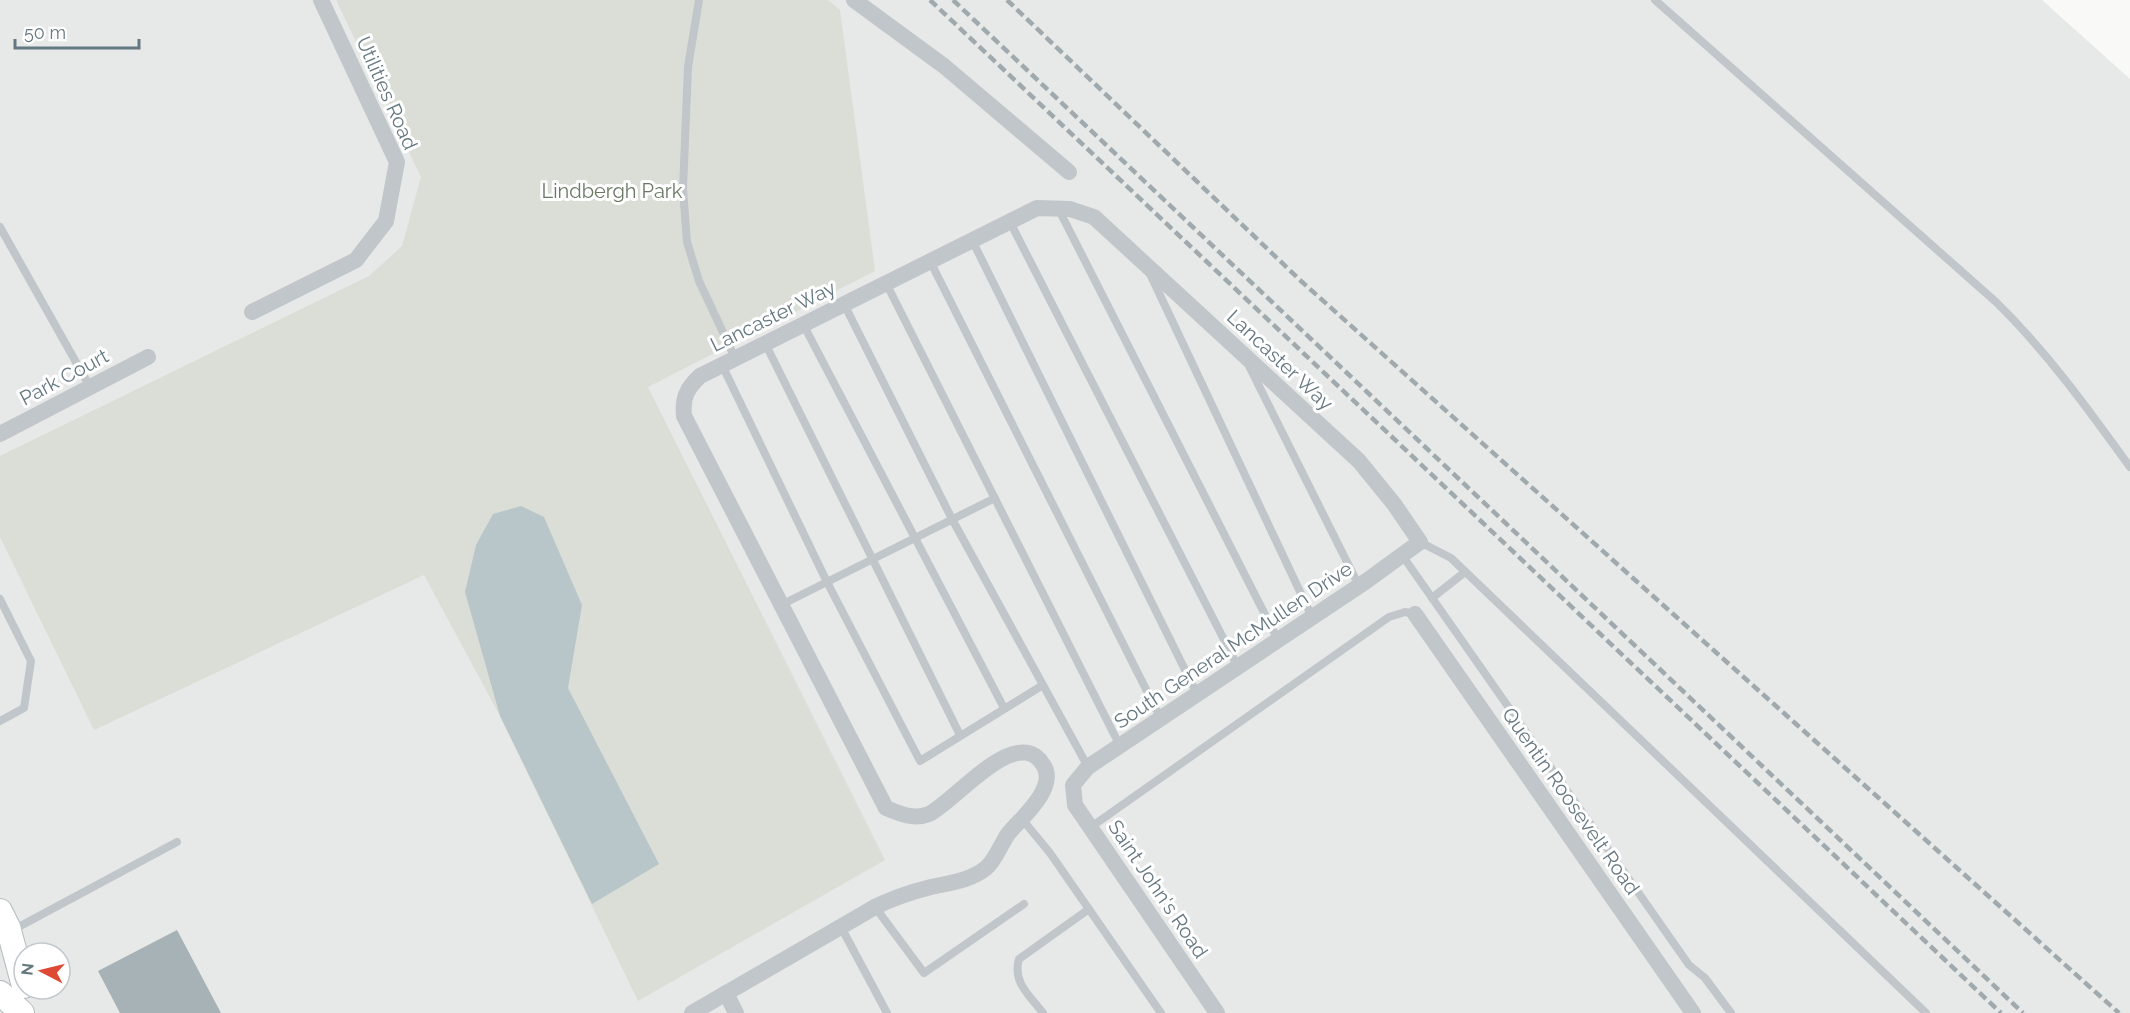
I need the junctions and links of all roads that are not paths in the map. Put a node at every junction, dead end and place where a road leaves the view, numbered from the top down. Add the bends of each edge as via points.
1 (321, 0) edge
2 (699, 0) edge
3 (854, 0) edge
4 (1655, 0) edge
5 (1070, 171) dead end
6 (1058, 208) junction
7 (1010, 222) junction
8 (0, 227) edge
9 (972, 240) junction
10 (930, 261) junction
11 (1146, 264) junction
12 (886, 283) junction
13 (844, 304) junction
14 (252, 312) dead end
15 (803, 324) junction
16 (765, 343) junction
17 (1244, 355) junction
18 (148, 357) dead end
19 (728, 362) junction
20 (90, 387) junction
21 (0, 434) edge
22 (2130, 467) edge
23 (995, 498) junction
24 (952, 519) junction
25 (916, 538) junction
26 (1420, 542) junction
27 (1402, 555) junction
28 (871, 560) junction
29 (1465, 572) junction
30 (827, 582) junction
31 (1359, 586) junction
32 (1432, 598) junction
33 (0, 599) edge
34 (781, 605) junction
35 (1415, 614) joint
36 (1312, 617) junction
37 (1278, 640) junction
38 (1238, 667) junction
39 (1043, 685) junction
40 (1197, 694) junction
41 (1004, 708) junction
42 (1161, 719) junction
43 (0, 721) edge
44 (960, 735) junction
45 (1120, 746) junction
46 (1088, 767) junction
47 (1073, 785) joint
48 (1021, 818) junction
49 (1091, 827) junction
50 (177, 843) dead end
51 (1024, 904) dead end
52 (875, 907) junction
53 (1089, 909) junction
54 (5, 921) edge
55 (841, 927) junction
56 (12, 945) edge
57 (0, 993) edge
58 (726, 993) junction
59 (22, 1013) edge
60 (692, 1013) edge
61 (736, 1013) edge
62 (887, 1013) edge
63 (1043, 1013) edge
64 (1161, 1013) edge
65 (1217, 1013) edge
66 (1693, 1013) edge
67 (1731, 1013) edge
68 (1926, 1013) edge

1 - 14 street, Utilities Road via 397,162 386,221 356,260
2 - 19 lane via 688,67 683,189 687,242
3 - 5 street via 944,66
4 - 22 lane via 1996,302 2082,400
6 - 7 street, Lancaster Way via 1037,208
6 - 11 street, Lancaster Way via 1094,217
6 - 37 lane
7 - 9 street, Lancaster Way
7 - 38 lane
8 - 20 lane
9 - 10 street, Lancaster Way
9 - 40 lane
10 - 12 street, Lancaster Way
10 - 42 lane
11 - 17 street, Lancaster Way
11 - 36 lane
12 - 13 street, Lancaster Way
12 - 23 lane
13 - 15 street, Lancaster Way
13 - 24 lane
15 - 16 street, Lancaster Way
15 - 25 lane
16 - 19 street, Lancaster Way
16 - 28 lane
17 - 26 street, Lancaster Way via 1359,461
17 - 31 lane
18 - 20 street, Park Court
19 - 30 lane
19 - 34 street, Lancaster Way via 687,387 684,416
20 - 21 street, Park Court
23 - 24 lane
23 - 45 lane
24 - 25 lane
24 - 39 lane
25 - 28 lane
25 - 41 lane
26 - 27 street, South General McMullen Drive
26 - 29 lane via 1451,558
27 - 31 street, South General McMullen Drive
27 - 32 lane
28 - 30 lane
28 - 44 lane
29 - 32 lane
29 - 68 lane
30 - 34 lane
30 - 44 lane via 920,761
31 - 36 street, South General McMullen Drive
32 - 67 lane via 1689,964 1705,978
33 - 43 lane via 31,661 24,708
34 - 48 street, Lancaster Way via 886,808 912,817 929,814 1007,754 1029,752 1040,759 1047,771 1046,788
35 - 49 lane via 1405,612 1389,617
35 - 66 street, Quentin Roosevelt Road
36 - 37 street, South General McMullen Drive
37 - 38 street, South General McMullen Drive
38 - 40 street, South General McMullen Drive
39 - 41 lane
39 - 46 lane
40 - 42 street, South General McMullen Drive
41 - 44 lane
42 - 45 street, South General McMullen Drive
45 - 46 street, South General McMullen Drive
46 - 47 street, South General McMullen Drive
47 - 49 street, Saint John's Road via 1076,805
48 - 52 street via 986,868 956,883 897,897
48 - 53 lane
49 - 65 street, Saint John's Road
50 - 54 lane
51 - 52 lane via 924,973
52 - 55 street
53 - 63 lane via 1019,959 1018,981
53 - 64 lane
54 - 56 main road
55 - 58 street
55 - 62 lane
57 - 59 main road
58 - 60 street
58 - 61 street

